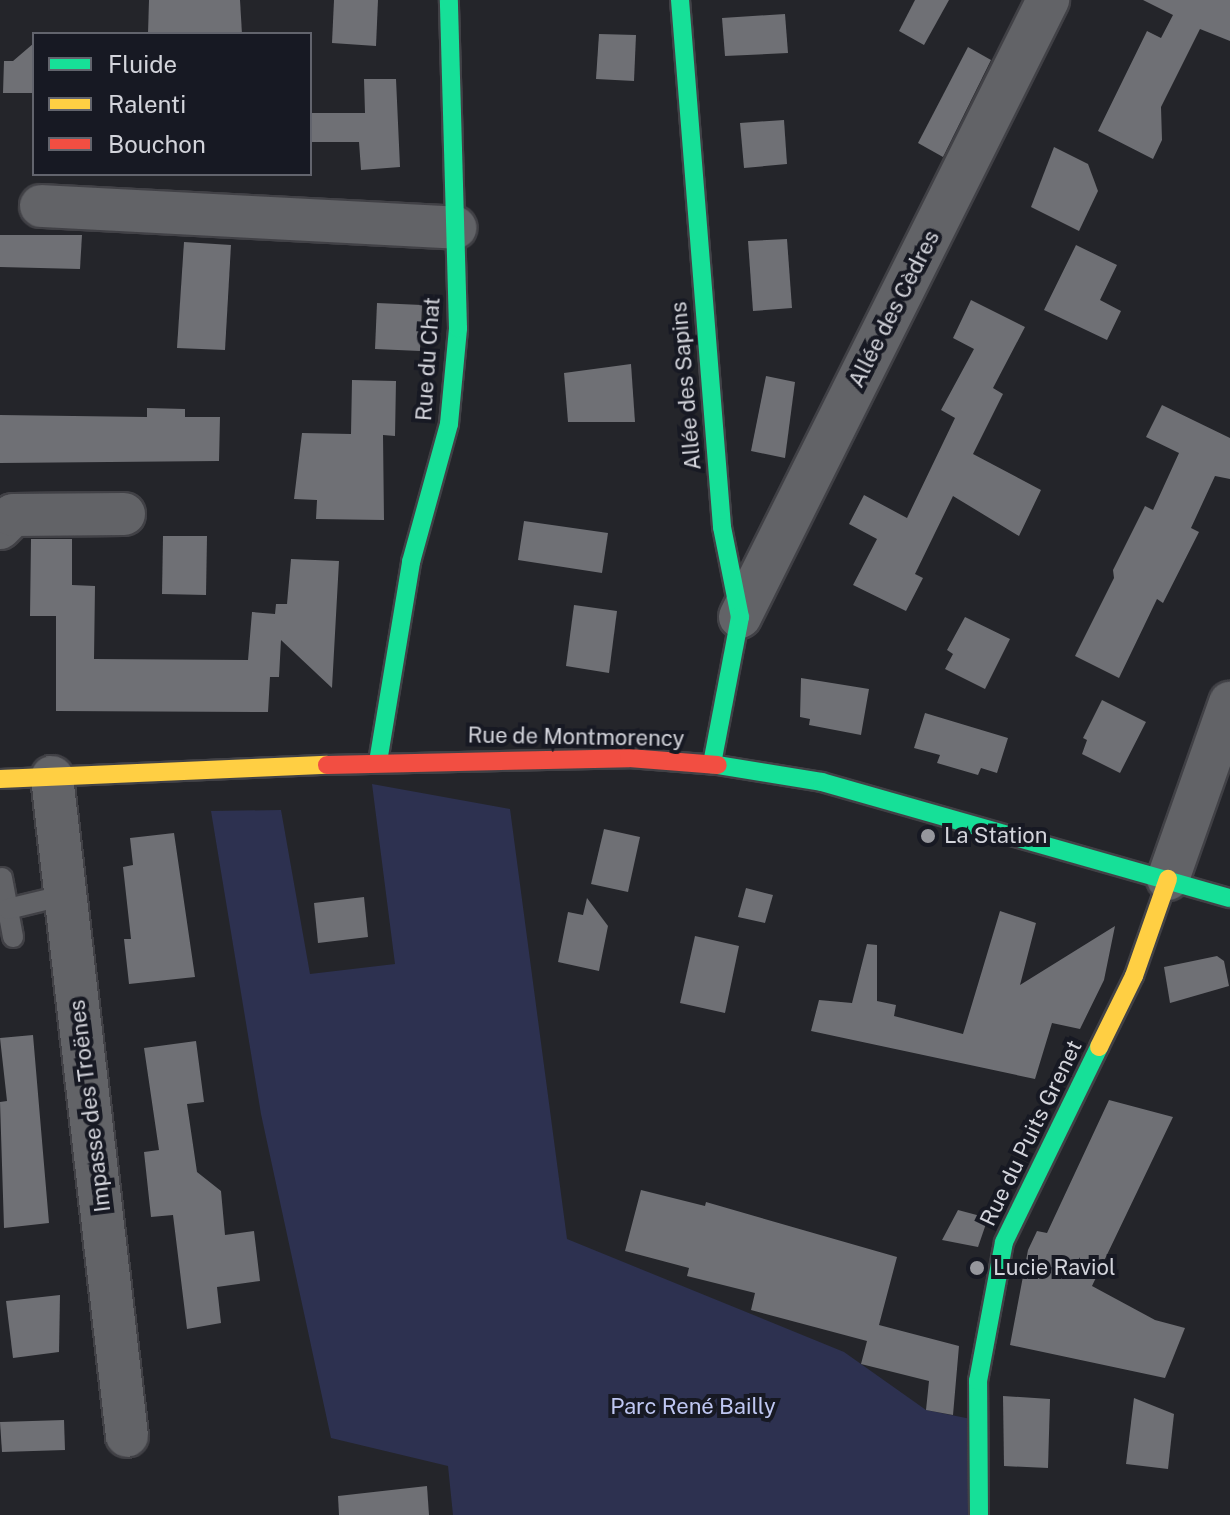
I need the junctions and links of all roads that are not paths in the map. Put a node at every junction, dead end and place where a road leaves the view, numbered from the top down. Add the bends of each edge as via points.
1 (449, 0) edge
2 (680, 0) edge
3 (1048, 0) edge
4 (41, 206) dead end
5 (455, 228) junction
6 (4, 512) edge
7 (124, 514) dead end
8 (740, 617) junction
9 (1230, 703) edge
10 (378, 762) junction
11 (712, 764) junction
12 (52, 777) junction
13 (0, 779) edge
14 (2, 878) edge
15 (1168, 879) junction
16 (66, 895) junction
17 (1230, 898) edge
18 (8, 909) junction
19 (13, 937) dead end
20 (127, 1436) dead end
21 (979, 1515) edge

1 - 5 street, Rue du Chat
2 - 8 street, Allée des Sapins via 722,527
3 - 8 street, Allée des Cèdres
4 - 5 street
5 - 10 street, Rue du Chat via 458,328 449,424 411,562
6 - 7 street
8 - 11 street, Allée des Sapins
9 - 15 street
10 - 11 street, Rue de Montmorency via 616,757
10 - 12 street, Rue de Montmorency
11 - 15 street, Rue de Montmorency via 822,782
12 - 13 street, Rue de Montmorency
12 - 16 street, Impasse des Troënes
14 - 18 lane
15 - 17 street, Rue de Montmorency
15 - 21 street, Rue du Puits Grenet via 1134,976 1004,1242 978,1381
16 - 18 lane
16 - 20 street, Impasse des Troënes
18 - 19 lane

